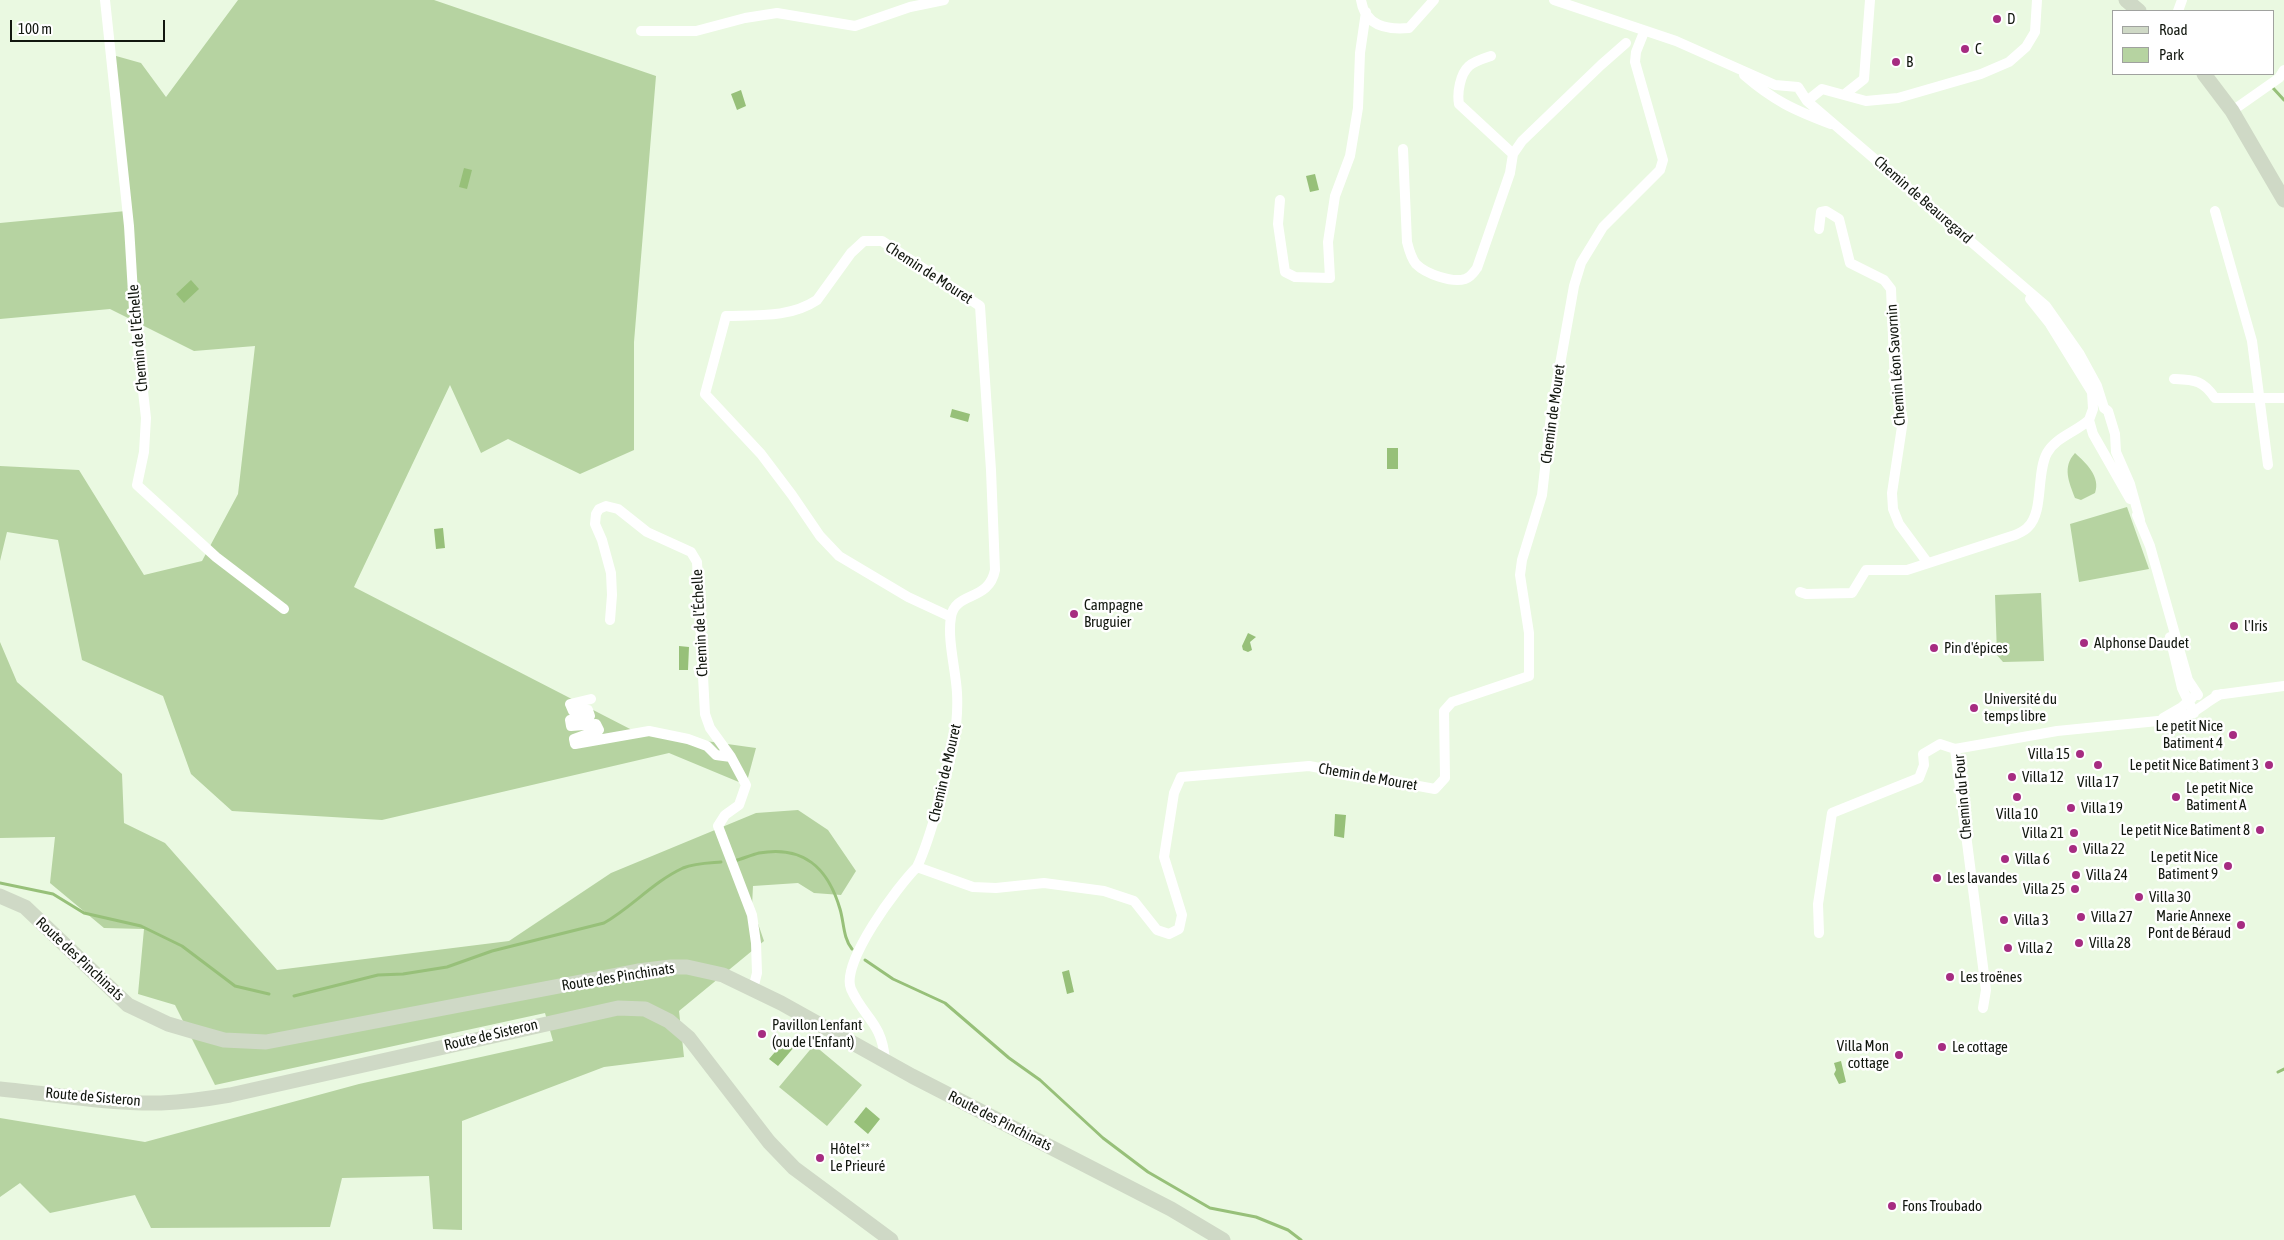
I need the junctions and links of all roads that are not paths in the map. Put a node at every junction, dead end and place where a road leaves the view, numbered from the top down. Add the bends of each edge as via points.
1 (105, 0) edge
2 (944, 0) edge
3 (1361, 0) edge
4 (1434, 0) edge
5 (1554, 0) edge
6 (1870, 0) edge
7 (2037, 0) edge
8 (2126, 0) edge
9 (1568, 2) edge
10 (2138, 10) edge
11 (1366, 12) junction
12 (1622, 25) junction
13 (641, 31) dead end
14 (1644, 32) junction
15 (1626, 43) junction
16 (1492, 56) dead end
17 (1635, 62) junction
18 (1738, 69) junction
19 (2284, 70) edge
20 (2205, 75) edge
21 (1845, 94) junction
22 (1807, 101) junction
23 (2232, 111) junction
24 (1838, 127) junction
25 (1403, 149) dead end
26 (1514, 154) junction
27 (1280, 200) dead end
28 (2284, 200) edge
29 (2215, 211) dead end
30 (1819, 229) dead end
31 (2007, 274) junction
32 (2174, 378) dead end
33 (2258, 398) junction
34 (2284, 398) edge
35 (2104, 408) junction
36 (2093, 409) junction
37 (2090, 420) junction
38 (2093, 434) junction
39 (2065, 437) junction
40 (2114, 439) junction
41 (2100, 442) junction
42 (2268, 465) dead end
43 (2140, 520) junction
44 (1927, 562) junction
45 (2161, 582) junction
46 (1800, 592) dead end
47 (284, 609) dead end
48 (950, 617) junction
49 (610, 620) dead end
50 (2284, 686) edge
51 (2220, 694) junction
52 (2198, 695) junction
53 (591, 699) dead end
54 (2187, 702) junction
55 (2194, 713) junction
56 (2161, 719) junction
57 (1955, 749) junction
58 (732, 757) junction
59 (917, 867) junction
60 (0, 896) edge
61 (1819, 932) dead end
62 (753, 989) junction
63 (1983, 1008) dead end
64 (885, 1060) junction
65 (0, 1089) edge
66 (891, 1240) edge
67 (1223, 1240) edge

1 - 47 street, Chemin de l’Échelle via 146,418 144,452 137,485 216,557
2 - 13 street via 910,7 855,26 777,13 696,31
3 - 11 street
4 - 11 street via 1409,28 1390,29 1372,23
5 - 9 street, Chemin de Beauregard
6 - 21 street via 1864,79
7 - 21 street via 2035,32 2026,47 2009,62 1981,74 1898,98 1866,101
8 - 10 street
9 - 12 street, Chemin de Beauregard
11 - 27 street via 1360,53 1358,108 1350,156 1335,196 1328,242 1330,278 1295,277 1285,272 1278,224
12 - 14 street, Chemin de Beauregard
12 - 15 street
14 - 17 street
14 - 18 street, Chemin de Beauregard via 1676,41
15 - 17 street
15 - 26 street via 1528,135
16 - 26 street via 1470,65 1465,71 1458,90 1459,104
17 - 59 street, Chemin de Mouret via 1662,166 1603,227 1581,263 1574,286 1551,415 1542,494 1520,575 1529,633 1529,676 1452,702 1444,711 1445,778 1435,789 1309,766 1181,777 1174,793 1164,857 1182,915 1179,929 1169,934 1157,930 1134,901 1104,891 1044,883 973,887
18 - 22 street, Chemin de Beauregard via 1776,85 1798,87
18 - 24 street, Chemin de Beauregard via 1767,95
19 - 23 street via 2279,78
20 - 23 street
21 - 22 street via 1822,89
22 - 24 street, Chemin de Beauregard
23 - 28 street
24 - 31 street, Chemin de Beauregard
25 - 26 street via 1407,242 1411,256 1424,270 1453,280 1464,280 1477,268
29 - 33 street via 2249,328
30 - 44 street, Chemin Léon Savornin via 1821,212 1826,211 1839,220 1850,263 1884,280 1891,289 1895,384 1903,420 1892,493 1894,509 1899,524
31 - 35 street, Chemin de Beauregard via 2046,306 2063,328 2097,386
31 - 36 street, Chemin de Beauregard via 2045,318 2089,386 2094,400
32 - 33 street via 2206,385 2215,398
33 - 34 street
33 - 42 street
35 - 36 street
35 - 40 street, Chemin de Beauregard via 2113,425
36 - 37 street
37 - 38 street
37 - 39 street
38 - 39 street
38 - 41 street
39 - 44 street via 2052,445 2046,456 2037,507 2028,528
40 - 41 street
40 - 43 street
41 - 43 street
43 - 45 street
44 - 46 street via 1907,570 1866,570 1852,593
45 - 52 street via 2188,680
45 - 54 street via 2171,641
48 - 48 street, Chemin de Mouret via 956,605 988,588 995,570 980,306 882,241 864,241 809,306 791,313 726,316 705,394 761,454 820,536 839,556
48 - 59 street, Chemin de Mouret via 958,723 928,844
49 - 58 street, Chemin de l’Échelle via 611,573 595,524 599,509 606,506 618,509 647,532 691,552 697,562 705,714 710,728
50 - 51 street
51 - 52 street
51 - 55 street
52 - 54 street, Chemin du Four
52 - 55 street
53 - 58 street via 570,704 573,711 588,710 590,716 570,720 571,726 596,724 599,730 574,739 575,744 649,731 688,739 707,746 716,756
54 - 55 street
54 - 56 street, Chemin du Four
55 - 56 street, Chemin du Four via 2178,719
56 - 57 street, Chemin du Four via 2057,731
57 - 61 street via 1940,744 1923,754 1924,765 1919,778 1832,814 1818,904
57 - 63 street, Chemin du Four via 1986,990
58 - 62 street, Chemin de l’Échelle via 746,785 739,805 725,815 718,826 752,915 757,973
59 - 64 street, Chemin de Mouret via 877,918 849,977 852,992 880,1032
60 - 62 street, Route des Pinchinats via 25,907 128,1005 168,1024 224,1040 266,1042 619,974 671,967 723,974
62 - 64 street, Route des Pinchinats
64 - 67 street, Route des Pinchinats via 1171,1209
65 - 66 street, Route de Sisteron via 123,1102 199,1100 618,1008 645,1009 669,1021 689,1038 769,1142 794,1168

